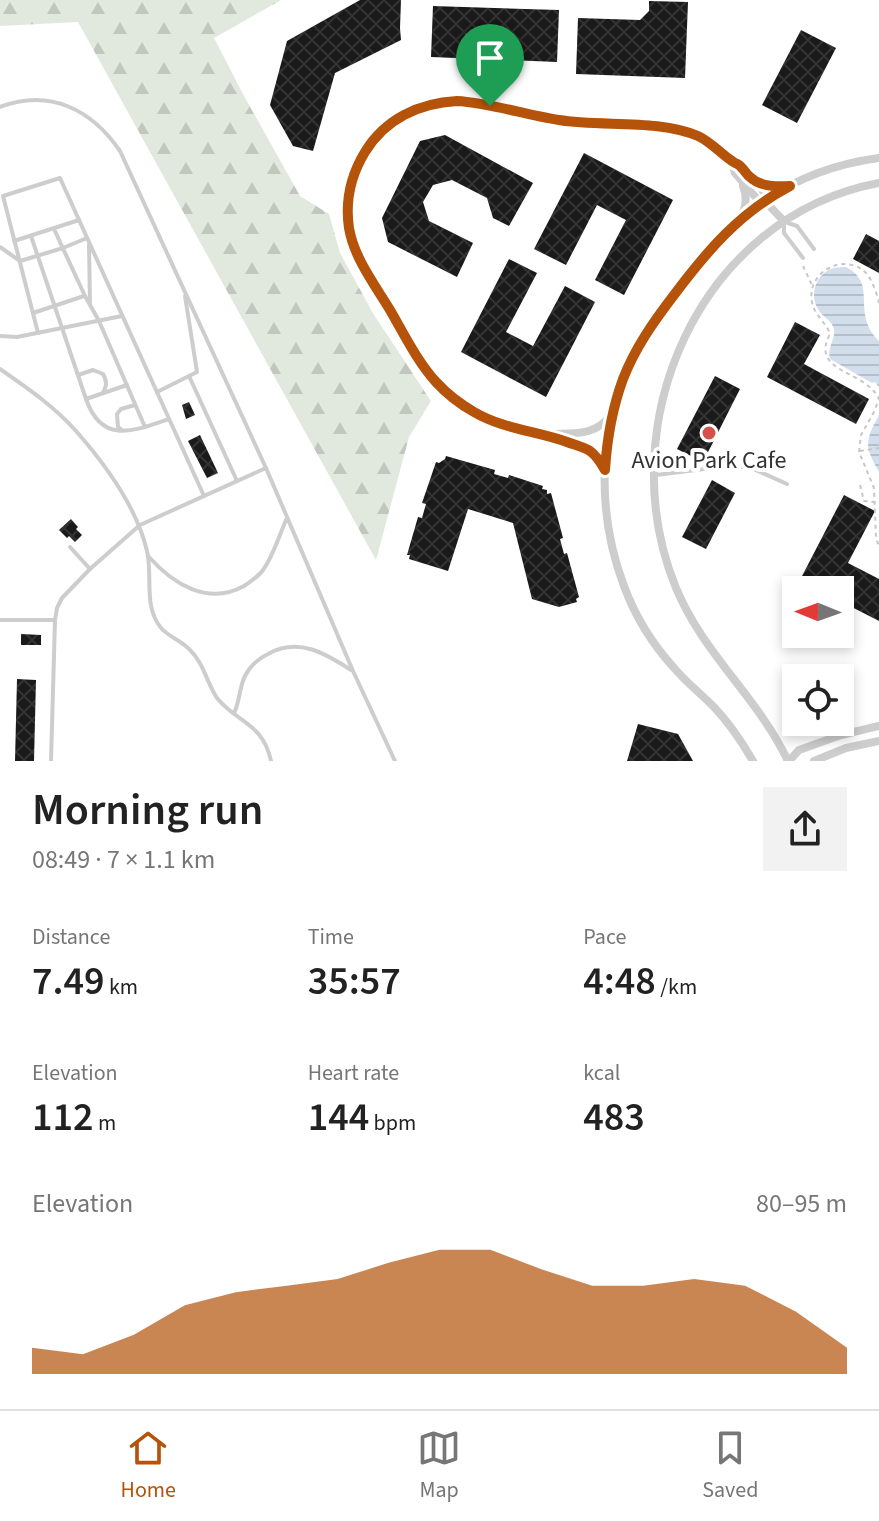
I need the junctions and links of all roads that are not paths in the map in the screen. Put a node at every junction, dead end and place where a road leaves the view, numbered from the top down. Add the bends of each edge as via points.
1 (0, 107) edge
2 (879, 158) edge
3 (747, 180) junction
4 (879, 183) edge
5 (790, 186) junction
6 (765, 201) junction
7 (742, 217) junction
8 (79, 220) junction
9 (784, 221) junction
10 (54, 229) junction
11 (31, 236) junction
12 (88, 240) junction
13 (14, 241) junction
14 (0, 247) edge
15 (63, 248) junction
16 (814, 249) dead end
17 (38, 256) junction
18 (801, 259) road end
19 (20, 261) junction
20 (184, 290) junction
21 (85, 296) junction
22 (90, 305) junction
23 (55, 306) junction
24 (33, 313) junction
25 (122, 316) junction
26 (99, 321) junction
27 (62, 328) junction
28 (38, 333) junction
29 (0, 336) edge
30 (0, 369) edge
31 (78, 375) junction
32 (189, 376) junction
33 (127, 385) junction
34 (157, 392) junction
35 (103, 393) junction
36 (86, 399) junction
37 (136, 405) junction
38 (612, 413) junction
39 (169, 419) junction
40 (145, 427) junction
41 (124, 431) junction
42 (546, 435) junction
43 (266, 468) junction
44 (605, 470) junction
45 (654, 475) junction
46 (237, 481) junction
47 (787, 484) dead end
48 (204, 496) junction
49 (287, 517) junction
50 (140, 525) junction
51 (70, 547) dead end
52 (148, 555) junction
53 (90, 569) junction
54 (0, 620) edge
55 (55, 620) junction
56 (353, 671) junction
57 (234, 713) junction
58 (879, 726) edge
59 (879, 741) edge
60 (51, 761) edge
61 (271, 761) edge
62 (395, 761) edge
63 (753, 761) edge
64 (789, 761) edge
65 (814, 761) edge

1 - 20 lane via 57,103 84,114 109,135
2 - 5 street via 835,167
3 - 5 street
3 - 6 street via 758,200
3 - 7 street
3 - 42 street via 706,140 680,130 589,124 457,101 404,114 366,149 350,188 351,238 413,349 437,383 474,412
4 - 9 street via 819,201
5 - 6 street
6 - 7 street
6 - 9 street
7 - 38 street via 703,256 654,321 631,361
8 - 10 lane
8 - 12 lane
8 - 13 lane via 60,178 3,196
9 - 16 lane via 797,226
9 - 18 lane via 784,233
9 - 45 street via 726,271 682,342 661,407
10 - 11 lane
10 - 15 lane
11 - 13 lane
11 - 17 lane
12 - 15 lane
12 - 22 lane
12 - 25 lane
13 - 19 lane
14 - 19 lane
15 - 17 lane
15 - 21 lane
17 - 19 lane
17 - 23 lane
19 - 24 lane
20 - 32 lane via 197,372
20 - 43 lane
21 - 22 lane
21 - 23 lane
22 - 26 lane
23 - 24 lane
23 - 27 lane
24 - 28 lane
25 - 26 lane
25 - 34 lane
26 - 27 lane
26 - 33 lane
27 - 28 lane
27 - 31 lane
28 - 29 lane
30 - 50 lane via 75,429
31 - 35 lane via 93,370 103,374
31 - 36 lane
32 - 34 lane
32 - 46 lane
33 - 35 lane
33 - 37 lane
34 - 39 lane
35 - 36 lane
36 - 41 lane via 96,419
37 - 40 lane
37 - 41 lane via 117,414 118,427
38 - 42 street via 595,430
38 - 44 street
39 - 40 lane
39 - 48 lane
40 - 41 lane
42 - 44 street via 593,453
43 - 46 lane
43 - 49 lane
44 - 63 street via 612,549 633,607 668,661 727,723
45 - 47 lane via 749,467
45 - 64 street via 662,543 686,609
46 - 48 lane
48 - 50 lane
49 - 52 lane via 262,572 234,591 212,594 188,588 161,571
49 - 56 lane
50 - 52 lane
50 - 53 lane
51 - 53 lane
52 - 57 lane via 154,617 192,651 215,694
53 - 55 lane via 62,598
54 - 55 lane
55 - 60 lane
56 - 57 lane via 313,649 274,650 247,672
56 - 62 lane
57 - 61 lane via 264,739
58 - 64 street via 799,750
59 - 65 street

